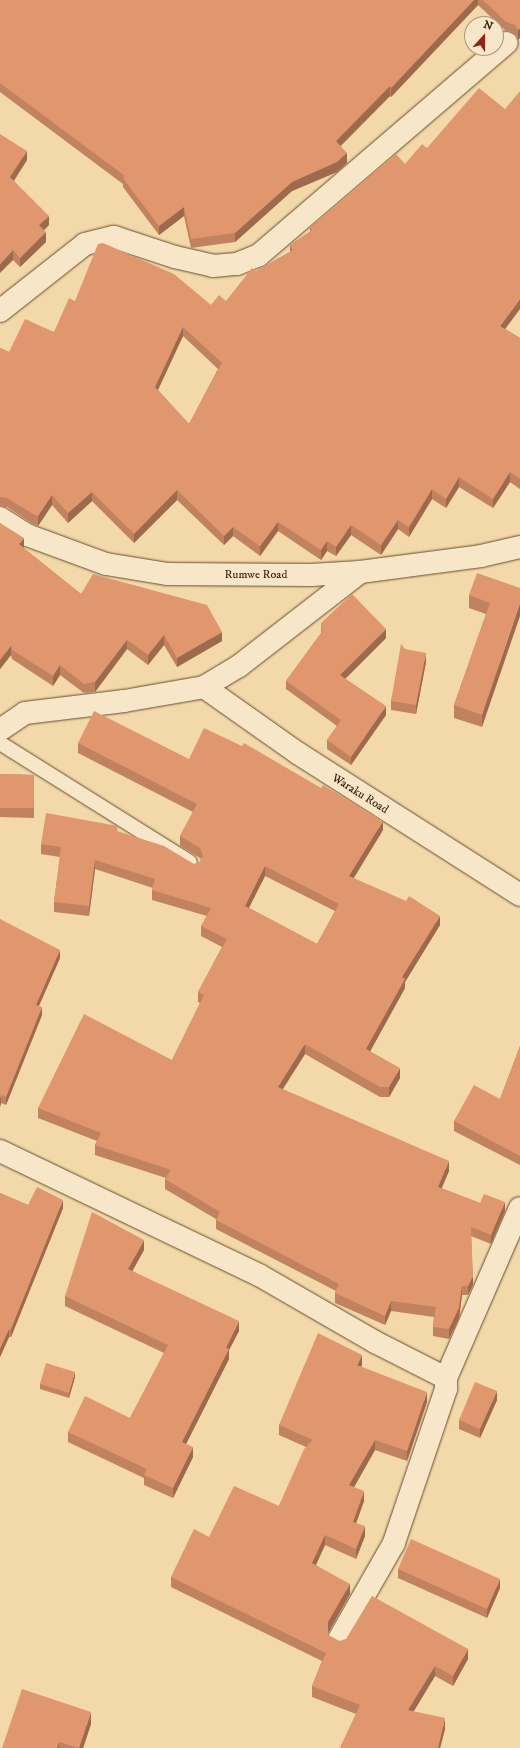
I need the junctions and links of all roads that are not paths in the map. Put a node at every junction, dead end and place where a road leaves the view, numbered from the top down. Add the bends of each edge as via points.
1 (506, 43) dead end
2 (0, 311) edge
3 (0, 518) edge
4 (520, 547) edge
5 (360, 572) junction
6 (204, 687) junction
7 (0, 730) edge
8 (0, 744) edge
9 (194, 865) edge
10 (520, 895) edge
11 (0, 1151) edge
12 (520, 1208) edge
13 (446, 1378) junction
14 (339, 1639) edge

1 - 2 street via 259,255 237,264 213,266 114,238 85,244
3 - 5 street, Rumwe Road via 27,535 106,564 168,574 311,575
4 - 5 street, Rumwe Road via 480,556
5 - 6 street via 239,666
6 - 7 street via 124,701 25,713
6 - 10 street, Waraku Road via 299,754
8 - 9 lane
11 - 13 street via 259,1275 375,1342
12 - 13 street
13 - 14 street via 446,1389 394,1543

